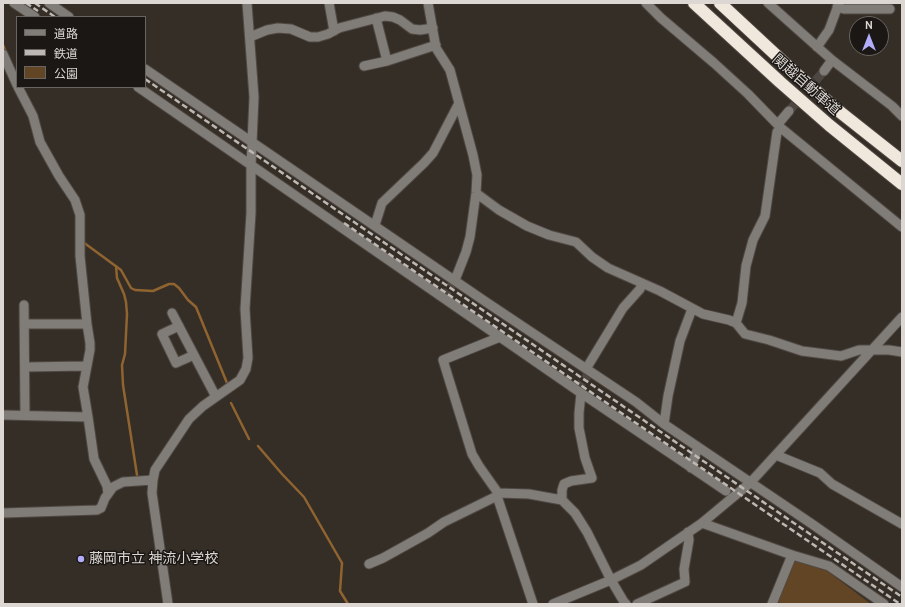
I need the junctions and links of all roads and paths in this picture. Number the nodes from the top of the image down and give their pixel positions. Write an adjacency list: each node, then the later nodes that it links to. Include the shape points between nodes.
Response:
1 (14, 3): 12 (street)
2 (49, 3): 13 (street)
3 (247, 3): 17 (street)
4 (329, 3): 16 (street)
5 (428, 3): 15 (street)
6 (646, 3): 32 (street)
7 (694, 3): 36 (highway, 関越自動車道, via 812,111)
8 (720, 3): 34 (highway, 関越自動車道, via 840,112)
9 (768, 3): 19 (street)
10 (838, 5): 11 (street, via 844,9); 19 (street, via 829,30)
11 (890, 9)
12 (34, 16)
13 (68, 16)
14 (376, 18): 15 (street, via 394,17 412,29); 16 (street); 22 (street)
15 (433, 28): 18 (street)
16 (334, 31): 17 (street, via 310,37 291,29 278,28)
17 (250, 37): 33 (street, via 254,97)
18 (436, 45): 22 (street); 29 (street, via 450,70)
19 (817, 48): 21 (street)
20 (3, 54): 26 (street)
21 (832, 60): 25 (street); 31 (street)
22 (387, 61): 23 (street)
23 (364, 66)
24 (146, 70): 33 (street)
25 (824, 71)
26 (16, 82)
27 (19, 88): 48 (street, via 33,116 40,142 77,205 80,215)
28 (139, 88): 35 (street)
29 (458, 103): 37 (street, via 473,155); 38 (street, via 433,153 382,203)
30 (789, 111): 32 (street)
31 (902, 116)
32 (780, 126): 39 (street); 46 (street, via 764,216 753,240 742,303)
33 (252, 142): 35 (street); 38 (street)
34 (902, 162)
35 (251, 166): 50 (street); 58 (street, via 246,310 248,358 240,380)
36 (902, 184)
37 (476, 193): 40 (street, via 470,237); 41 (street, via 527,226 548,236 576,242 608,268)
38 (375, 225): 40 (street)
39 (902, 227)
40 (454, 280): 56 (street)
41 (642, 283): 43 (street); 56 (street, via 640,289 623,308)
42 (24, 305): 47 (street)
43 (692, 309): 46 (street); 62 (street, via 680,341)
44 (172, 313): 49 (street)
45 (902, 317): 51 (street)
46 (736, 322): 51 (street, via 745,334 802,351 841,356 860,350)
47 (25, 324): 48 (street); 55 (street)
48 (86, 324): 54 (street, via 90,350)
49 (179, 326): 53 (street); 53 (street, via 162,334 176,363)
50 (500, 337): 57 (street); 70 (street, via 443,360 472,454)
51 (870, 350): 52 (street); 64 (street)
52 (902, 352)
53 (194, 355): 58 (street)
54 (86, 366): 55 (street); 61 (street, via 83,387)
55 (25, 367): 60 (street)
56 (586, 369): 62 (street)
57 (581, 393): 65 (street); 71 (street, via 579,428 592,478 564,484)
58 (216, 397): 66 (street, via 189,419 155,470)
59 (3, 415): 60 (street)
60 (25, 415): 61 (street)
61 (88, 417): 69 (street, via 94,459 108,486)
62 (664, 424): 63 (street)
63 (698, 447): 65 (street); 67 (street)
64 (776, 454): 67 (street); 74 (street, via 820,473 832,484)
65 (691, 468): 68 (street)
66 (152, 480): 69 (street, via 123,482 113,487); 80 (street)
67 (750, 483): 73 (street); 79 (street)
68 (726, 491)
69 (108, 494): 72 (street, via 102,508 97,510)
70 (498, 495): 71 (street, via 529,494); 77 (street); 81 (street)
71 (562, 500): 78 (street, via 575,513 587,532)
72 (3, 513)
73 (702, 523): 75 (street); 76 (street)
74 (902, 524)
75 (688, 532): 78 (street, via 641,565); 84 (street, via 685,582)
76 (792, 555): 85 (street); 86 (street, via 829,566)
77 (369, 564)
78 (611, 580): 82 (street); 83 (street)
79 (902, 586)
80 (168, 604)
81 (533, 604)
82 (553, 604)
83 (626, 604)
84 (637, 604)
85 (772, 604)
86 (884, 604)

